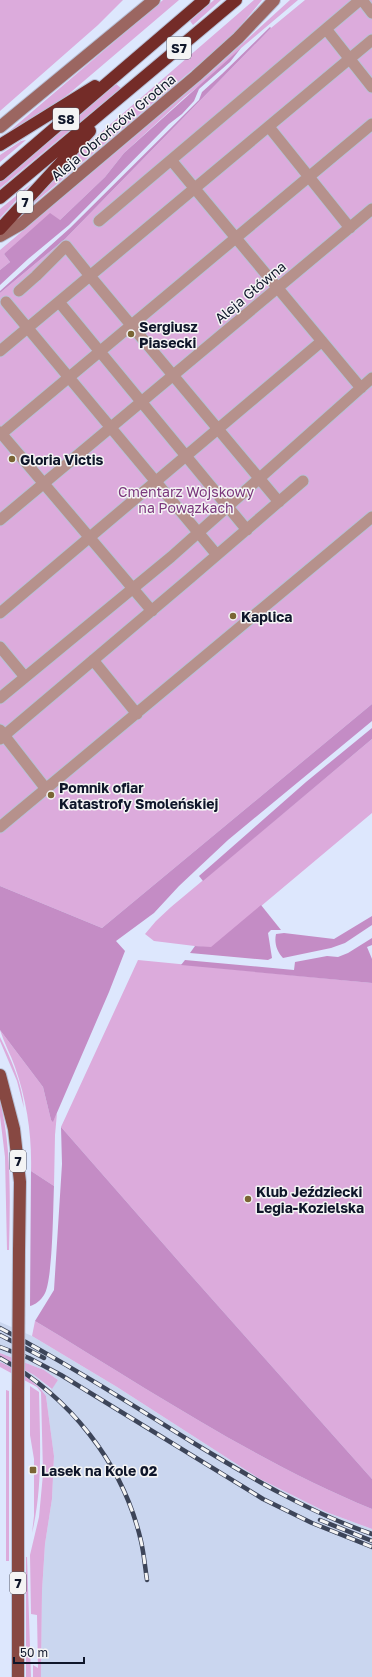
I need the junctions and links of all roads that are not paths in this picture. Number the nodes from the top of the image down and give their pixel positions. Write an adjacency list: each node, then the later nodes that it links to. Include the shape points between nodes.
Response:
1 (154, 0): 14 (main road)
2 (204, 0): 10 (highway, S7)
3 (236, 0): 12 (highway, S7)
4 (274, 0): 26 (main road, Aleja Obrońców Grodna, via 238,38 196,76 20,224)
5 (361, 0): 6 (street); 7 (street)
6 (372, 13)
7 (326, 29): 9 (street); 17 (street)
8 (372, 40): 9 (street)
9 (350, 59): 11 (street); 15 (street)
10 (132, 63): 16 (highway); 18 (highway, S8)
11 (372, 87)
12 (122, 96): 21 (highway, Aleja Obrońców Grodna / S8); 25 (highway, 7)
13 (372, 124): 19 (street)
14 (0, 127)
15 (269, 127): 19 (street); 20 (street)
16 (0, 145)
17 (171, 160): 20 (street); 23 (street)
18 (0, 174)
19 (309, 176): 24 (street); 27 (street)
20 (195, 188): 27 (street); 28 (street)
21 (0, 198)
22 (372, 209): 24 (street, Aleja Główna)
23 (99, 221)
24 (350, 228): 29 (street, Aleja Główna)
25 (0, 229)
26 (0, 236)
27 (236, 238): 29 (street); 33 (street)
28 (90, 276): 30 (street, via 66,246); 32 (street); 33 (street)
29 (278, 288): 35 (street); 38 (street, Aleja Główna)
30 (19, 290)
31 (6, 302): 34 (street)
32 (59, 302): 34 (street); 37 (street)
33 (131, 325): 37 (street); 38 (street)
34 (28, 328): 36 (street); 39 (street)
35 (322, 341): 41 (street); 44 (street)
36 (0, 351)
37 (100, 351): 39 (street); 42 (street)
38 (173, 375): 42 (street, Aleja Główna); 44 (street)
39 (69, 378): 43 (street); 45 (street)
40 (372, 379): 41 (street)
41 (361, 388): 47 (street)
42 (141, 402): 43 (street, Aleja Główna); 46 (street)
43 (111, 428): 48 (street); 50 (street, Aleja Główna)
44 (218, 429): 46 (street); 47 (street)
45 (0, 434): 50 (street)
46 (186, 456): 48 (street); 52 (street)
47 (259, 478): 51 (street); 52 (street)
48 (155, 481): 56 (street); 57 (street)
49 (303, 481): 51 (street)
50 (44, 484): 54 (street, Aleja Główna); 57 (street)
51 (279, 502): 55 (street)
52 (227, 507): 55 (street); 56 (street)
53 (372, 517): 66 (street)
54 (0, 520)
55 (247, 530): 58 (street)
56 (198, 533): 58 (street); 59 (street)
57 (89, 537): 59 (street); 61 (street)
58 (217, 555): 60 (street)
59 (132, 588): 60 (street); 64 (street)
60 (152, 611): 63 (street)
61 (0, 613)
62 (0, 647): 64 (street)
63 (93, 660): 66 (street); 67 (street)
64 (25, 677): 65 (street)
65 (0, 698)
66 (137, 714): 68 (street)
67 (1, 735): 68 (street)
68 (46, 789): 69 (street)
69 (0, 828)
70 (0, 1075): 71 (main road, 7, bridge, via 14,1129 20,1182)
71 (18, 1677)

